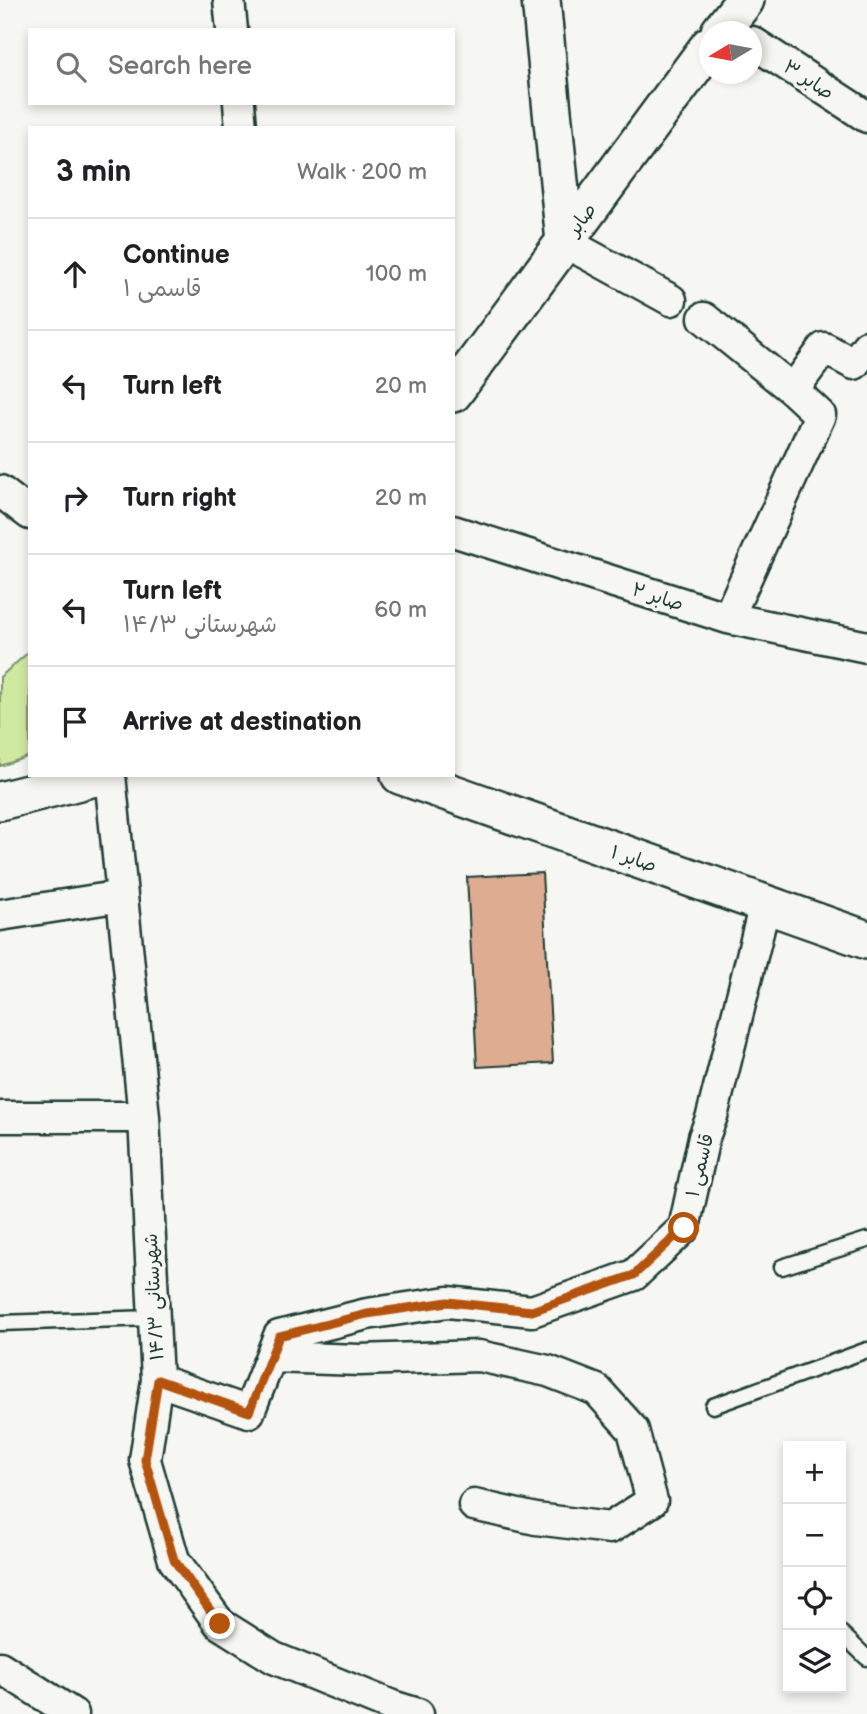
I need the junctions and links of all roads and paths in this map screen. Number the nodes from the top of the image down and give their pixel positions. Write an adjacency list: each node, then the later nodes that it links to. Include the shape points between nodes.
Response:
1 (229, 0): 3 (street)
2 (541, 0): 9 (street)
3 (232, 28)
4 (762, 42): 7 (street, صابر ۳)
5 (699, 68): 9 (street, صابر)
6 (239, 105): 8 (street)
7 (867, 117)
8 (242, 126)
9 (565, 242): 10 (street); 13 (street, صابر)
10 (671, 300)
11 (704, 318): 14 (street)
12 (867, 346): 14 (street, via 854,364 824,348)
13 (455, 390)
14 (793, 390): 18 (street, via 820,415)
15 (0, 491): 16 (street)
16 (28, 512)
17 (455, 532): 18 (street, صابر ۲)
18 (728, 618): 19 (street, صابر ۲)
19 (867, 647)
20 (95, 777): 23 (street)
21 (110, 777): 24 (street, شهرستانی ۱۴/۳)
22 (406, 777): 25 (street, صابر ۱)
23 (0, 801)
24 (122, 896): 26 (street); 29 (street, شهرستانی ۱۴/۳)
25 (765, 904): 27 (street, صابر ۱); 35 (street, قاسمی ۱, via 684,1228 634,1275 532,1311 448,1302 367,1314 279,1336)
26 (0, 915)
27 (867, 940)
28 (0, 1117): 29 (street)
29 (144, 1117): 32 (street, شهرستانی ۱۴/۳)
30 (867, 1240): 31 (lane)
31 (782, 1267)
32 (153, 1318): 33 (lane); 36 (street, شهرستانی ۱۴/۳)
33 (0, 1323)
34 (867, 1350): 37 (lane)
35 (271, 1357): 36 (street, via 249,1412); 38 (street, via 479,1356 548,1371 597,1390 633,1430 652,1501 610,1528)
36 (158, 1380): 43 (street, شهرستانی ۱۴/۳, via 145,1460 174,1560 220,1624 274,1658)
37 (713, 1406)
38 (474, 1506)
39 (846, 1638): 40 (lane)
40 (867, 1658)
41 (0, 1667): 42 (street)
42 (72, 1714)
43 (418, 1714)

